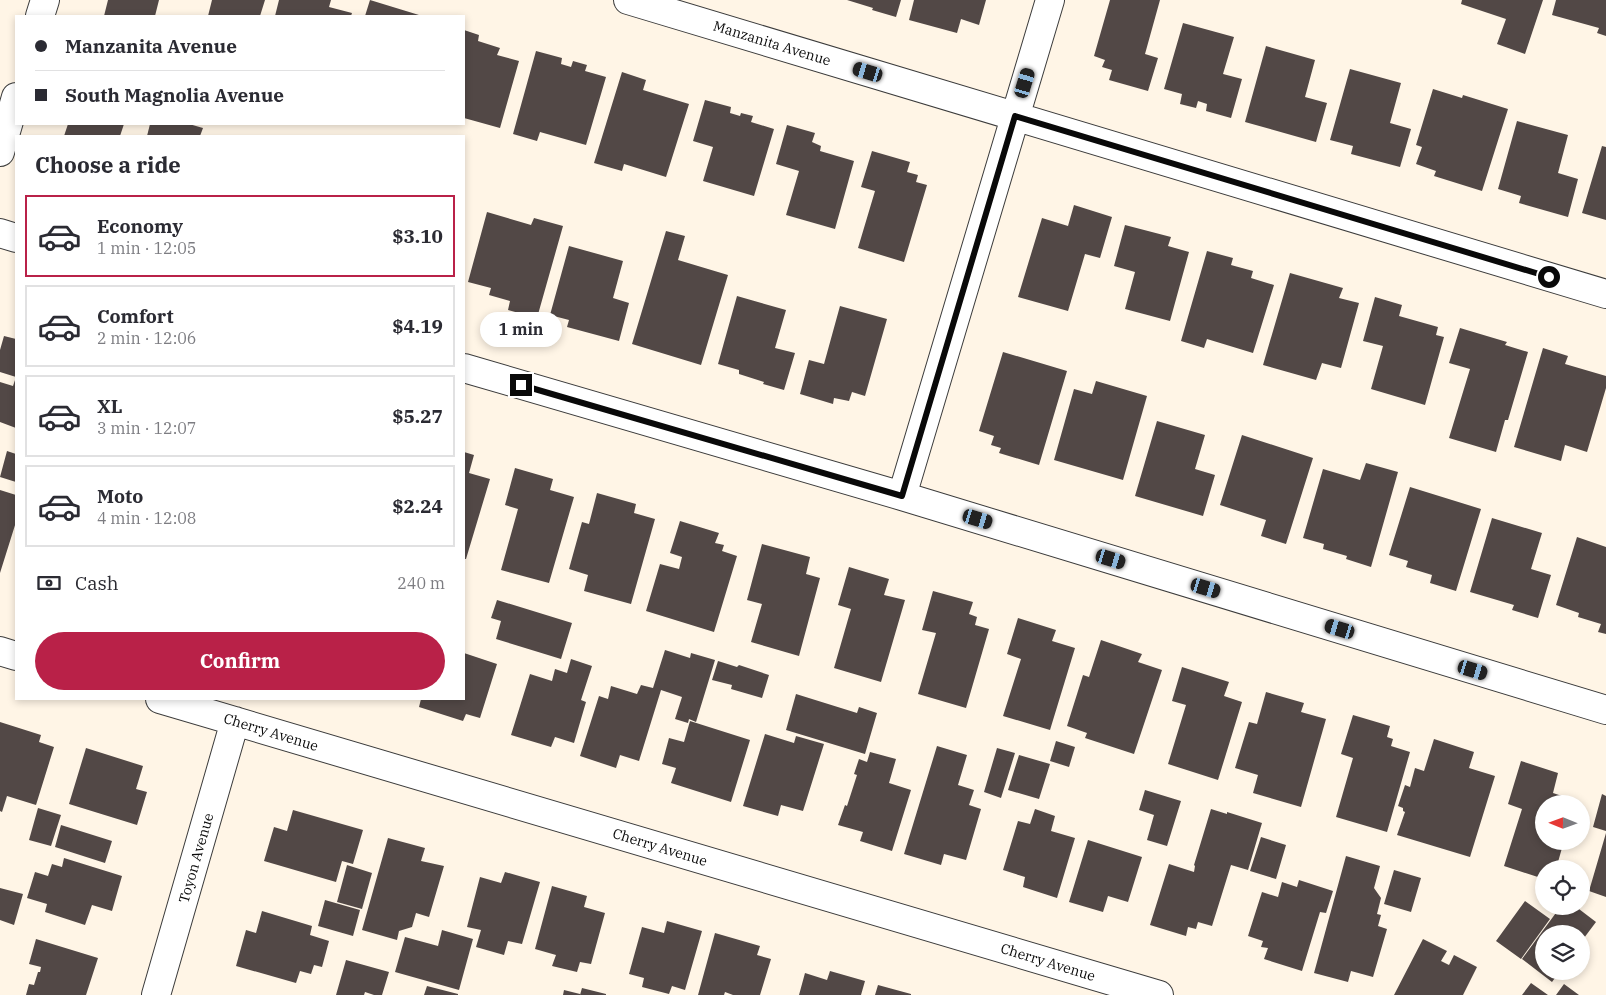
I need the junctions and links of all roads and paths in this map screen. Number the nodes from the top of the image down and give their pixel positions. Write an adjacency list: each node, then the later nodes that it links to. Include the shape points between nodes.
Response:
1 (45, 0): 4 (street)
2 (628, 0): 6 (street, Manzanita Avenue)
3 (1050, 0): 6 (street)
4 (40, 15)
5 (15, 101): 7 (street)
6 (1015, 116): 10 (street, Manzanita Avenue); 12 (street)
7 (0, 152)
8 (0, 233): 9 (street)
9 (15, 238)
10 (1606, 294)
11 (465, 368): 12 (street)
12 (902, 496): 16 (street)
13 (0, 651): 14 (street)
14 (15, 656)
15 (163, 700): 17 (street, Cherry Avenue)
16 (1606, 710)
17 (235, 721): 18 (street, Toyon Avenue); 19 (street, Cherry Avenue)
18 (156, 995)
19 (1159, 995)

